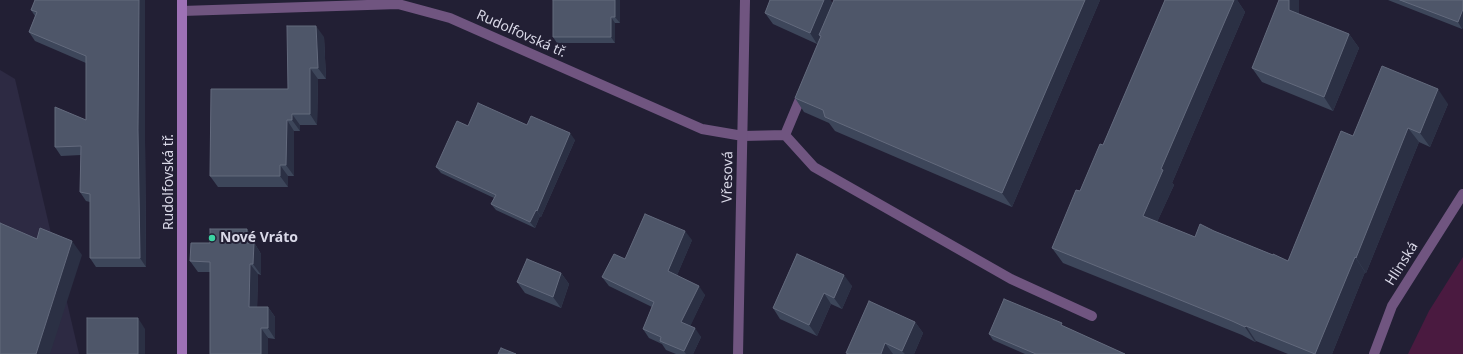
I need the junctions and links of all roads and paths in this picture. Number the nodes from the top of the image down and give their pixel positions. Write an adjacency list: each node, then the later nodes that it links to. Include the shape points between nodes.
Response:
1 (182, 0): 3 (main road, Rudolfovská tř.)
2 (745, 0): 6 (street, Vřesová)
3 (182, 11): 6 (street, Rudolfovská tř., via 398,4 450,18 702,129); 9 (main road, Rudolfovská tř.)
4 (806, 85): 5 (street)
5 (785, 135): 6 (street, Rudolfovská tř.); 8 (street, via 814,167 1011,279)
6 (743, 136): 10 (street, Vřesová)
7 (1463, 194): 11 (street, Hlinská, via 1392,306)
8 (1092, 316)
9 (182, 354)
10 (738, 354)
11 (1374, 354)

